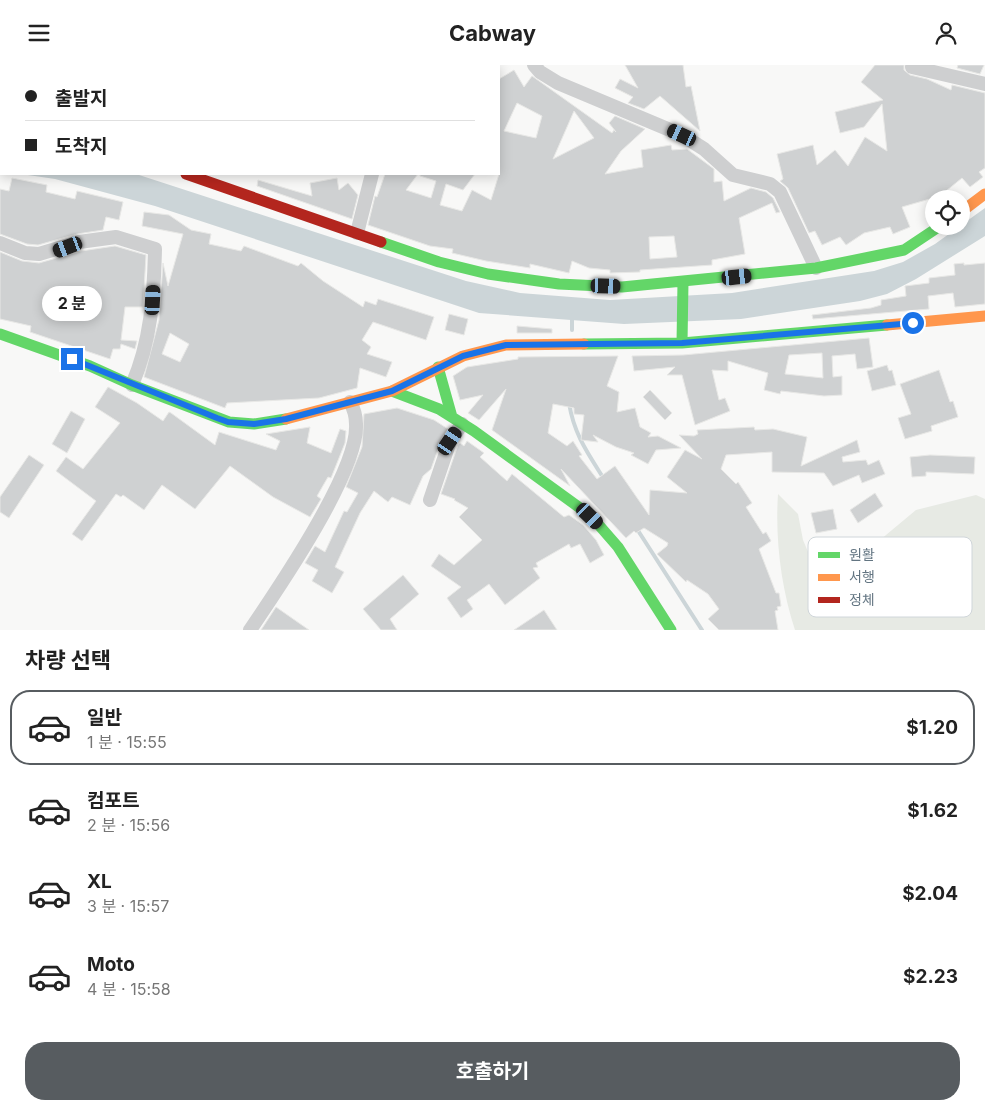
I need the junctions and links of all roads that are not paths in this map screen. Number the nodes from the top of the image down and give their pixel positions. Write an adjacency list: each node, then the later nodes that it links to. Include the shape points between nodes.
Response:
1 (534, 65): 11 (street, via 558,83 682,135 704,149 733,175 770,184 780,192)
2 (912, 67): 3 (street)
3 (985, 84)
4 (189, 175): 8 (street)
5 (372, 175): 8 (street)
6 (985, 194): 7 (street)
7 (970, 205)
8 (357, 233): 12 (street, via 439,262 488,274 558,284)
9 (926, 235): 11 (street, via 904,250)
10 (0, 243): 17 (street, via 25,253 39,254 94,239 116,237 155,249 153,311 144,359)
11 (816, 268): 12 (street)
12 (684, 286): 15 (street)
13 (985, 316): 15 (street)
14 (0, 334): 17 (street, via 90,366)
15 (682, 339): 16 (street, via 506,345 463,356)
16 (438, 367): 18 (street); 20 (street)
17 (132, 385): 19 (street, via 228,422 254,424 286,419)
18 (392, 391): 19 (street); 20 (street, via 439,409)
19 (350, 402): 22 (street, via 357,425 342,476 293,567)
20 (457, 420): 21 (street); 23 (street, via 576,505 605,530)
21 (430, 500)
22 (250, 630)
23 (671, 630)

